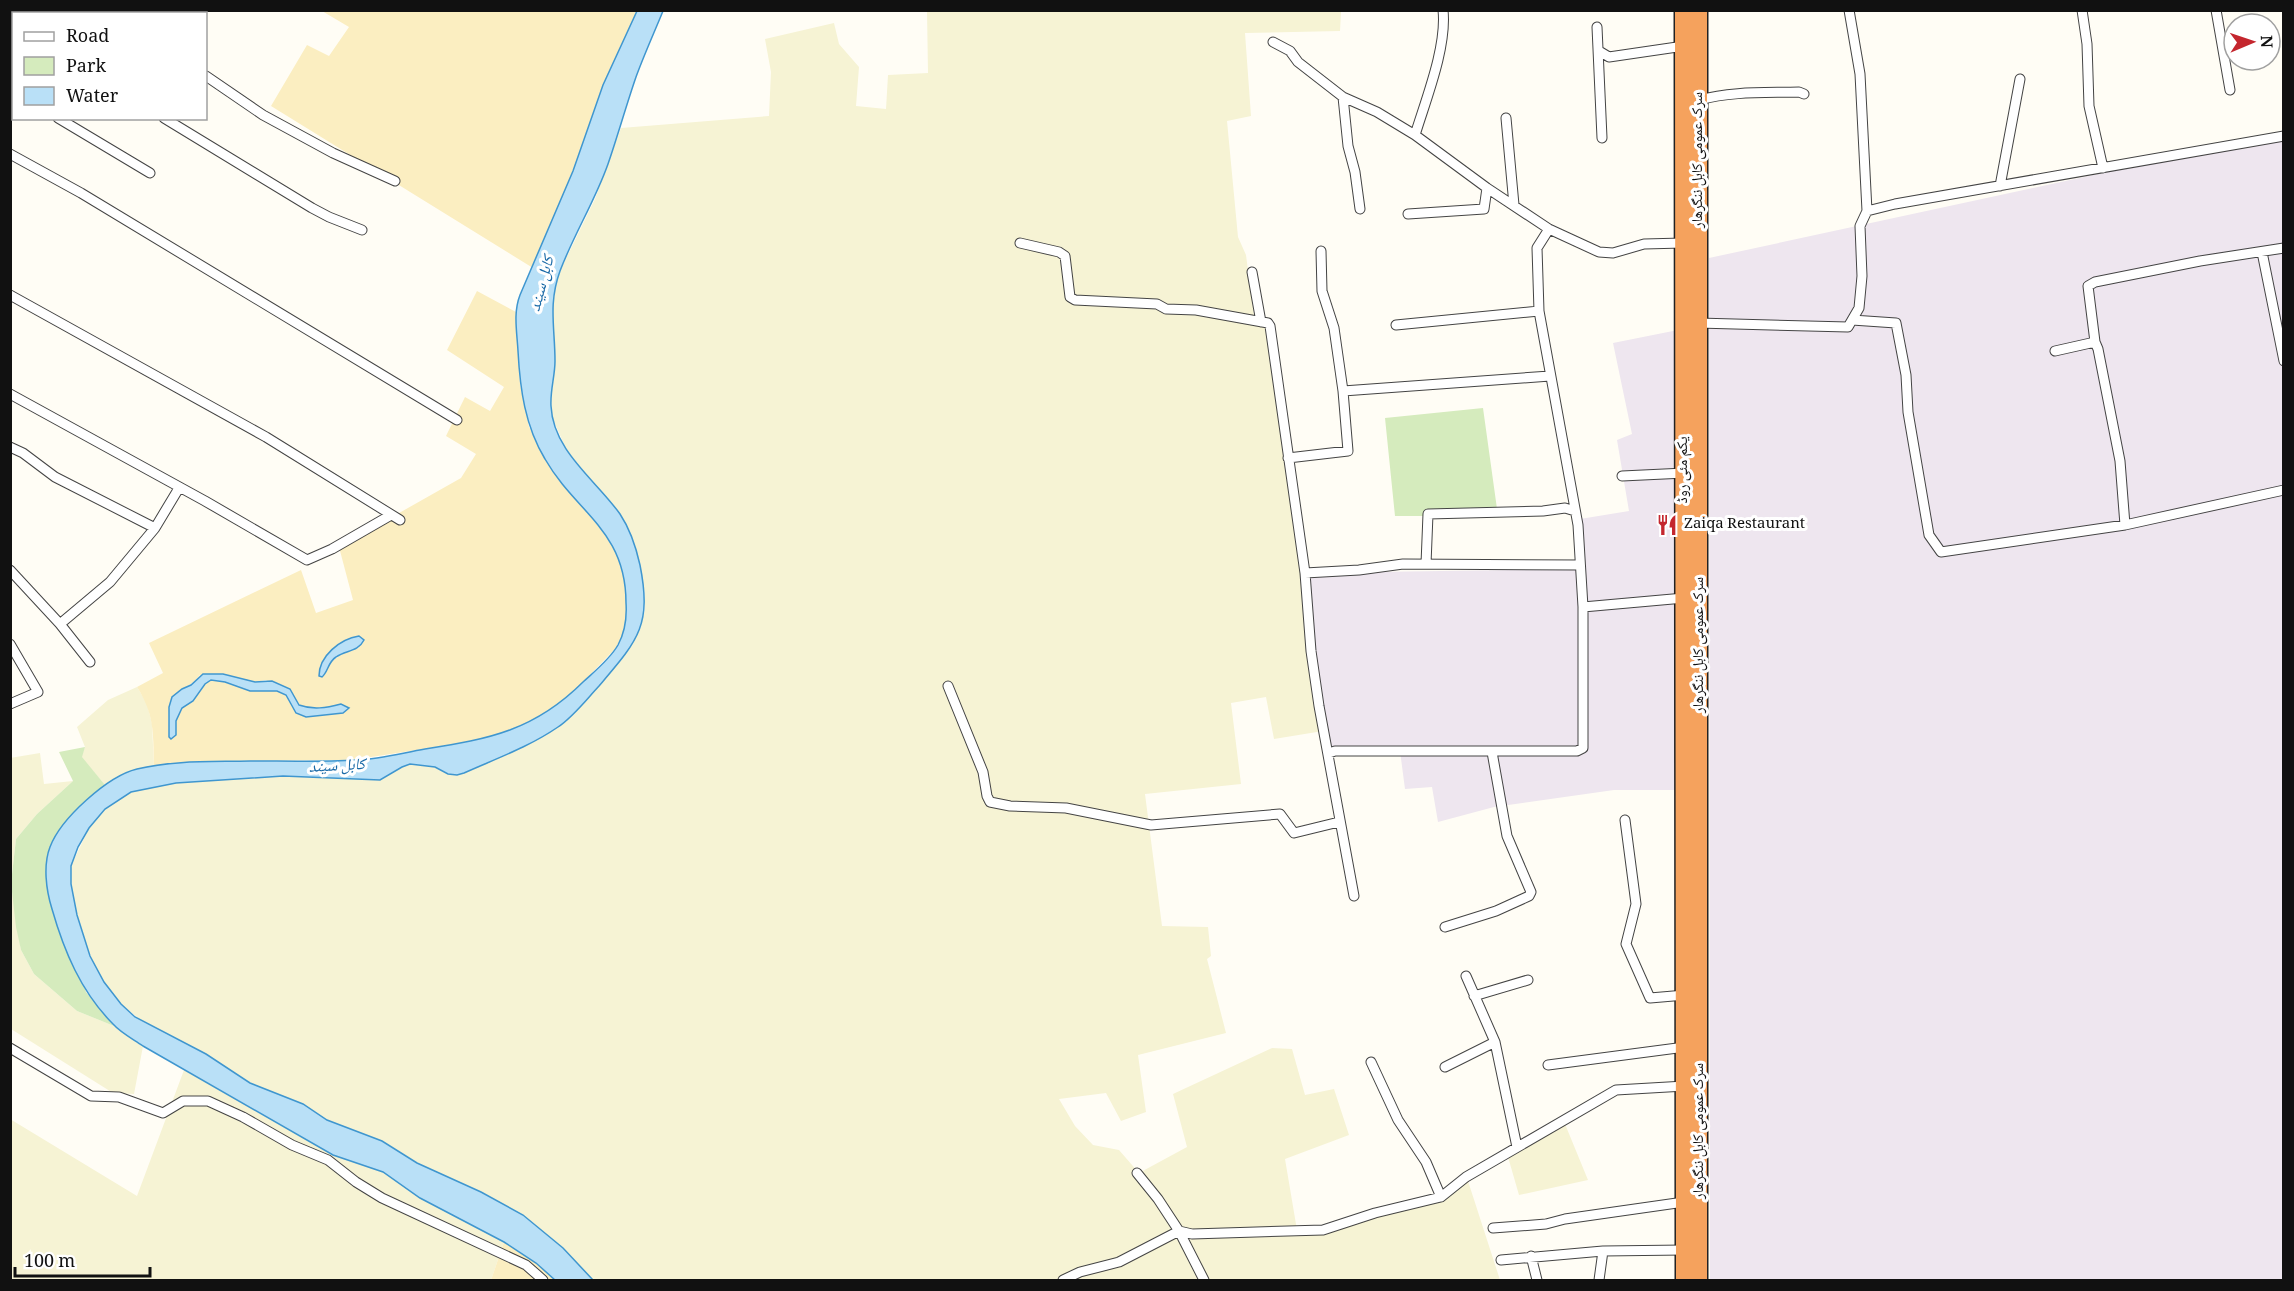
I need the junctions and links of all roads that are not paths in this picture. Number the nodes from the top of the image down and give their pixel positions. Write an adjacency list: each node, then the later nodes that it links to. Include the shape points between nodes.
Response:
1 (1443, 10): 20 (street, via 1444,24 1432,80)
2 (1683, 10): 9 (highway, سرک عمومی کابل ننگرهار)
3 (1699, 10): 16 (highway, سرک عمومی کابل ننگرهار)
4 (1849, 10): 31 (street, via 1860,74)
5 (2082, 10): 24 (street, via 2089,106)
6 (2216, 10): 13 (street)
7 (1597, 27): 10 (street)
8 (1273, 42): 15 (street, via 1290,51 1298,62)
9 (1684, 46): 10 (street, via 1609,57); 36 (highway, سرک عمومی کابل ننگرهار)
10 (1599, 51): 22 (street)
11 (207, 77): 26 (street, via 263,115)
12 (2020, 79): 27 (street)
13 (2230, 90)
14 (1804, 94): 16 (street, via 1763,93)
15 (1343, 97): 20 (street); 30 (street)
16 (1700, 100): 46 (highway, سرک عمومی کابل ننگرهار)
17 (1506, 117): 29 (street)
18 (61, 120): 25 (street)
19 (167, 120): 34 (street, via 312,208)
20 (1415, 135): 28 (street)
21 (2283, 136): 24 (street)
22 (1602, 138)
23 (10, 154): 53 (street)
24 (2103, 168): 27 (street)
25 (150, 173)
26 (395, 181)
27 (2000, 186): 31 (street)
28 (1487, 188): 29 (street); 32 (street, via 1484,209)
29 (1514, 205): 33 (street)
30 (1359, 209)
31 (1867, 211): 43 (street, via 1860,226 1859,308)
32 (1408, 214)
33 (1549, 229): 36 (street, via 1599,252 1613,254 1644,244); 42 (street, via 1537,248)
34 (362, 230)
35 (1020, 243): 44 (street, via 1065,256 1070,297 1075,300 1157,304 1166,309 1196,310)
36 (1683, 243): 46 (highway, سرک عمومی کابل ننگرهار)
37 (2283, 248): 39 (street)
38 (1321, 251): 51 (street, via 1322,291 1334,328)
39 (2262, 252): 47 (street, via 2095,282 2088,286); 49 (street)
40 (1252, 272): 44 (street)
41 (10, 295): 61 (street, via 267,437)
42 (1539, 311): 45 (street); 50 (street)
43 (1852, 320): 46 (street, via 1848,327); 63 (street, via 1896,323 1929,535 1941,552)
44 (1261, 322): 55 (street, via 1270,326)
45 (1396, 325)
46 (1691, 326): 56 (highway, یکم مئی روڈ); 110 (highway, سرک عمومی کابل ننگرهار, via 1700,670)
47 (2095, 342): 48 (street); 63 (street, via 2120,461)
48 (2055, 351)
49 (2283, 361)
50 (1550, 376): 51 (street); 60 (street)
51 (1343, 391): 55 (street, via 1348,451)
52 (10, 394): 58 (street)
53 (457, 420)
54 (10, 447): 64 (street, via 55,477)
55 (1288, 458): 68 (street)
56 (1685, 472): 57 (street); 69 (highway, یکم مئی روڈ)
57 (1622, 476)
58 (179, 488): 61 (street, via 307,560); 64 (street)
59 (2283, 490): 63 (street)
60 (1575, 511): 65 (street, via 1565,508 1428,513); 66 (street)
61 (391, 514): 62 (street)
62 (400, 520)
63 (2125, 525)
64 (155, 528): 71 (street, via 110,582)
65 (1426, 564): 66 (street); 68 (street)
66 (1580, 565): 70 (street)
67 (10, 570): 71 (street)
68 (1305, 573): 77 (street, via 1311,651)
69 (1684, 598): 70 (street); 78 (highway, یکم مئی روڈ)
70 (1583, 607): 76 (street, via 1582,748)
71 (60, 624): 73 (street)
72 (10, 644): 75 (street, via 38,692)
73 (90, 662)
74 (948, 686): 80 (street, via 983,772 990,802 1066,808 1151,825 1281,814 1294,832)
75 (10, 704)
76 (1492, 752): 77 (street); 82 (street, via 1507,836 1532,892 1496,911)
77 (1329, 753): 80 (street)
78 (1685, 790): 85 (highway, سرک عمومی کابل ننگرهار)
79 (1625, 820): 85 (street, via 1636,904 1626,944 1650,998)
80 (1339, 822): 81 (street)
81 (1354, 896)
82 (1445, 927)
83 (1466, 976): 86 (street)
84 (1528, 980): 86 (street)
85 (1685, 995): 88 (highway, سرک عمومی کابل ننگرهار)
86 (1474, 996): 87 (street)
87 (1495, 1042): 92 (street); 94 (street)
88 (1685, 1047): 91 (street); 93 (highway, سرک عمومی کابل ننگرهار)
89 (10, 1048): 104 (street, via 91,1096 119,1097 163,1113 183,1101 208,1101 328,1160 382,1198 526,1265)
90 (1371, 1062): 96 (street)
91 (1548, 1065)
92 (1445, 1066)
93 (1685, 1086): 94 (street, via 1616,1090); 97 (highway, سرک عمومی کابل ننگرهار)
94 (1518, 1147): 96 (street, via 1466,1177)
95 (1137, 1173): 99 (street)
96 (1441, 1197): 99 (street, via 1323,1230 1192,1234)
97 (1684, 1202): 98 (street, via 1546,1224); 100 (highway, سرک عمومی کابل ننگرهار)
98 (1493, 1228)
99 (1179, 1231): 105 (street, via 1119,1262 1080,1272); 106 (street)
100 (1684, 1250): 101 (street); 109 (highway, سرک عمومی کابل ننگرهار)
101 (1603, 1251): 102 (street); 108 (street)
102 (1531, 1256): 103 (street); 107 (street)
103 (1501, 1260)
104 (543, 1281)
105 (1063, 1281)
106 (1204, 1281)
107 (1537, 1281)
108 (1599, 1281)
109 (1684, 1281)
110 (1699, 1281)

